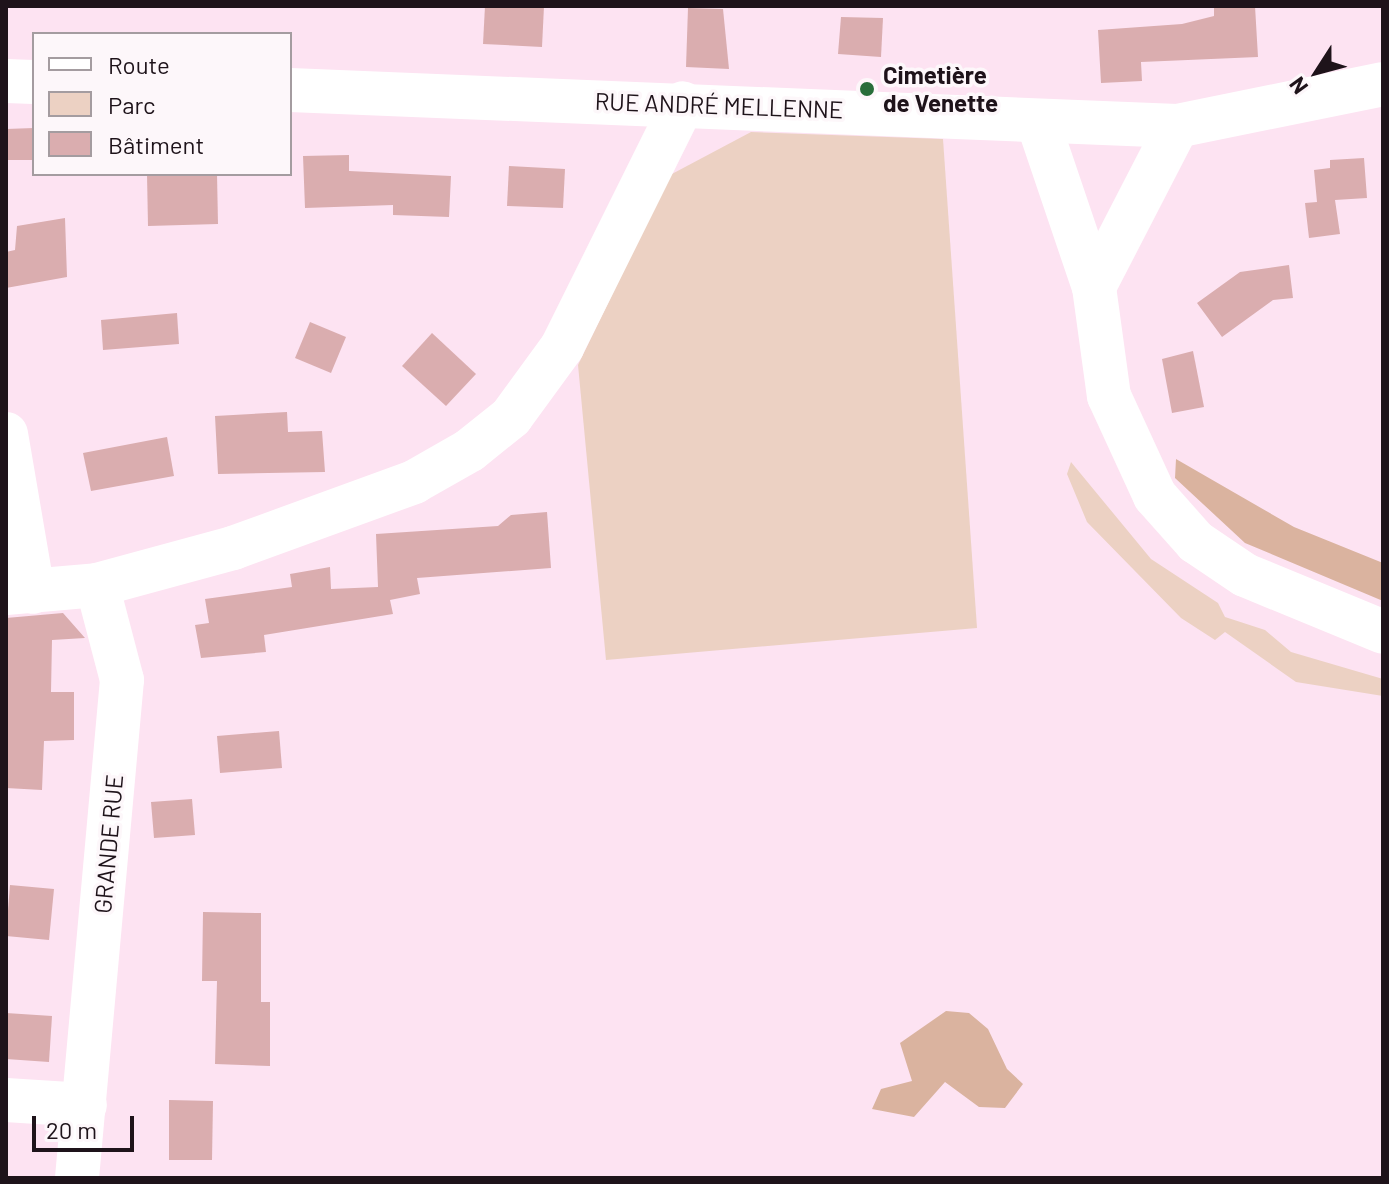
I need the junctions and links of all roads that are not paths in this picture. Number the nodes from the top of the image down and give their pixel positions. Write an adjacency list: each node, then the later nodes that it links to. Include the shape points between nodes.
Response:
1 (6, 81): 2 (street)
2 (32, 82)
3 (1383, 84): 7 (street, RUE ANDRÉ MELLENNE)
4 (292, 90): 5 (street, RUE ANDRÉ MELLENNE)
5 (683, 103): 6 (street, RUE ANDRÉ MELLENNE); 10 (street, via 562,347 511,417 470,450 361,503)
6 (1038, 122): 7 (street, RUE ANDRÉ MELLENNE); 8 (street)
7 (1177, 126): 8 (street)
8 (1094, 287): 12 (street, via 1109,396 1155,496 1196,542 1245,575)
9 (6, 434): 11 (street)
10 (97, 585): 11 (street); 14 (street, GRANDE RUE, via 122,680)
11 (20, 593)
12 (1383, 632)
13 (6, 1100): 14 (street)
14 (85, 1105): 15 (street, GRANDE RUE)
15 (77, 1178)

